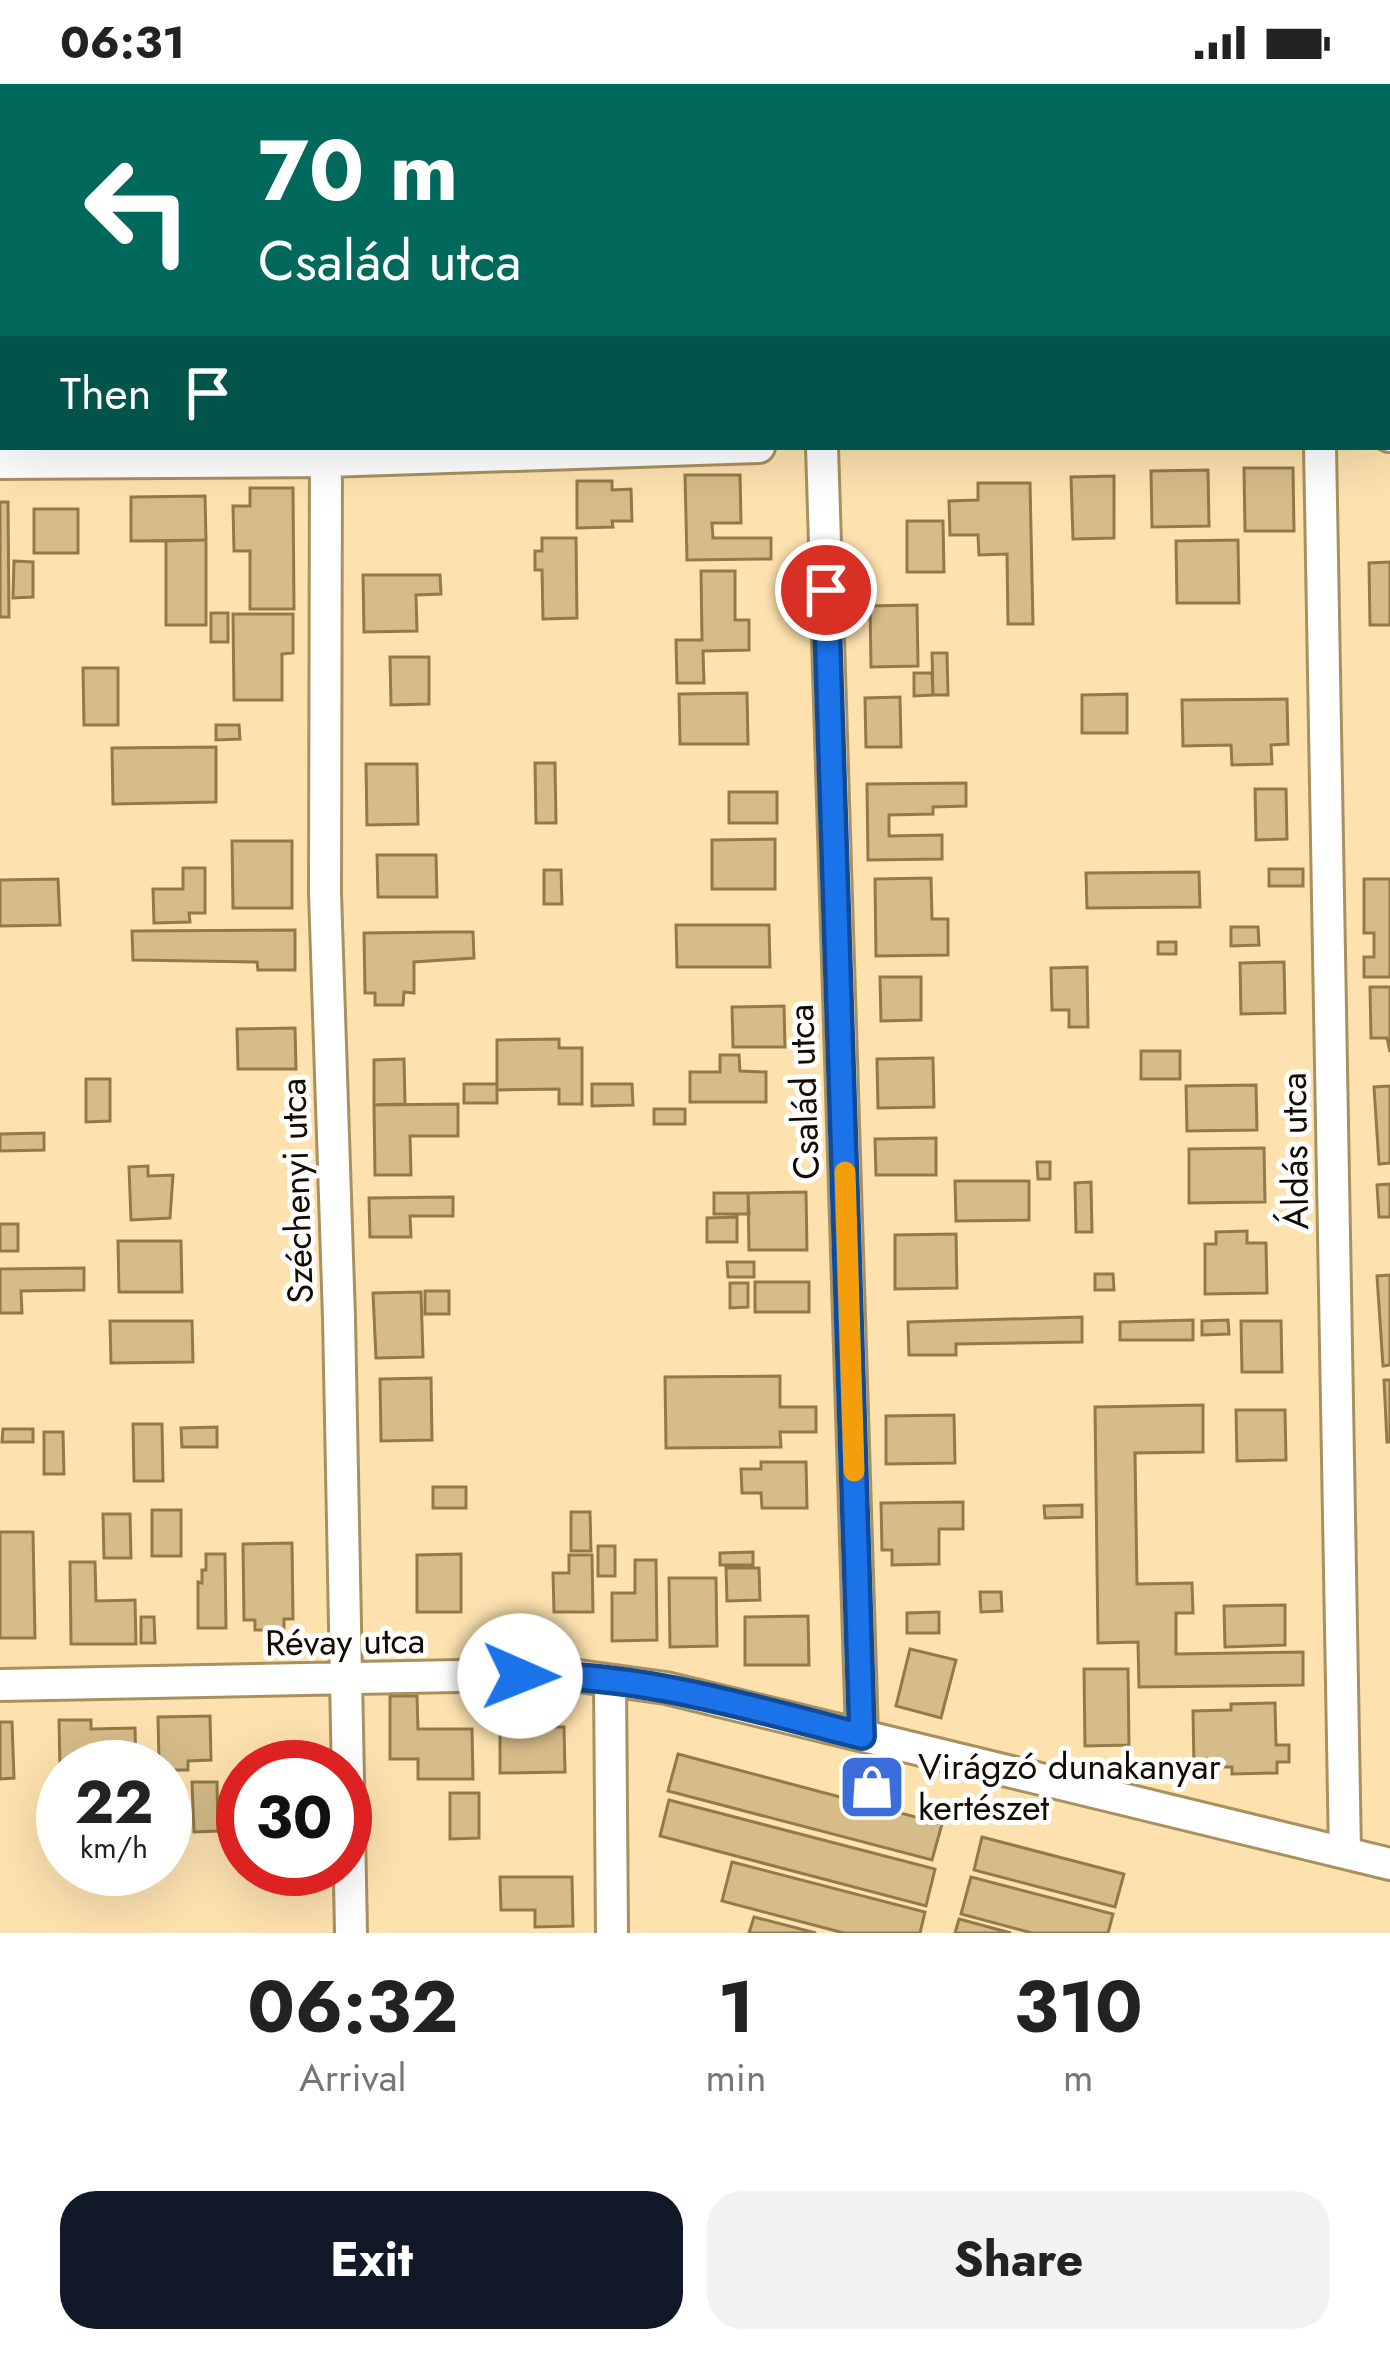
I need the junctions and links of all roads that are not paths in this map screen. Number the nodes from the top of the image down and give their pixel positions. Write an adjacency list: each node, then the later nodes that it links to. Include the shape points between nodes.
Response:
1 (573, 450): 4 (street)
2 (822, 450): 9 (street, Család utca)
3 (1320, 450): 10 (street, Áldás utca)
4 (326, 454): 5 (street); 6 (street, Széchenyi utca, via 326,893)
5 (0, 464)
6 (346, 1681): 7 (street, Révay utca, via 564,1674); 8 (street, Révay utca); 12 (street, Széchenyi utca)
7 (610, 1681): 9 (street, Révay utca); 13 (street)
8 (0, 1685)
9 (862, 1736): 10 (street, Révay utca)
10 (1345, 1853): 11 (street, Révay utca)
11 (1390, 1864)
12 (350, 1933)
13 (612, 1933)

